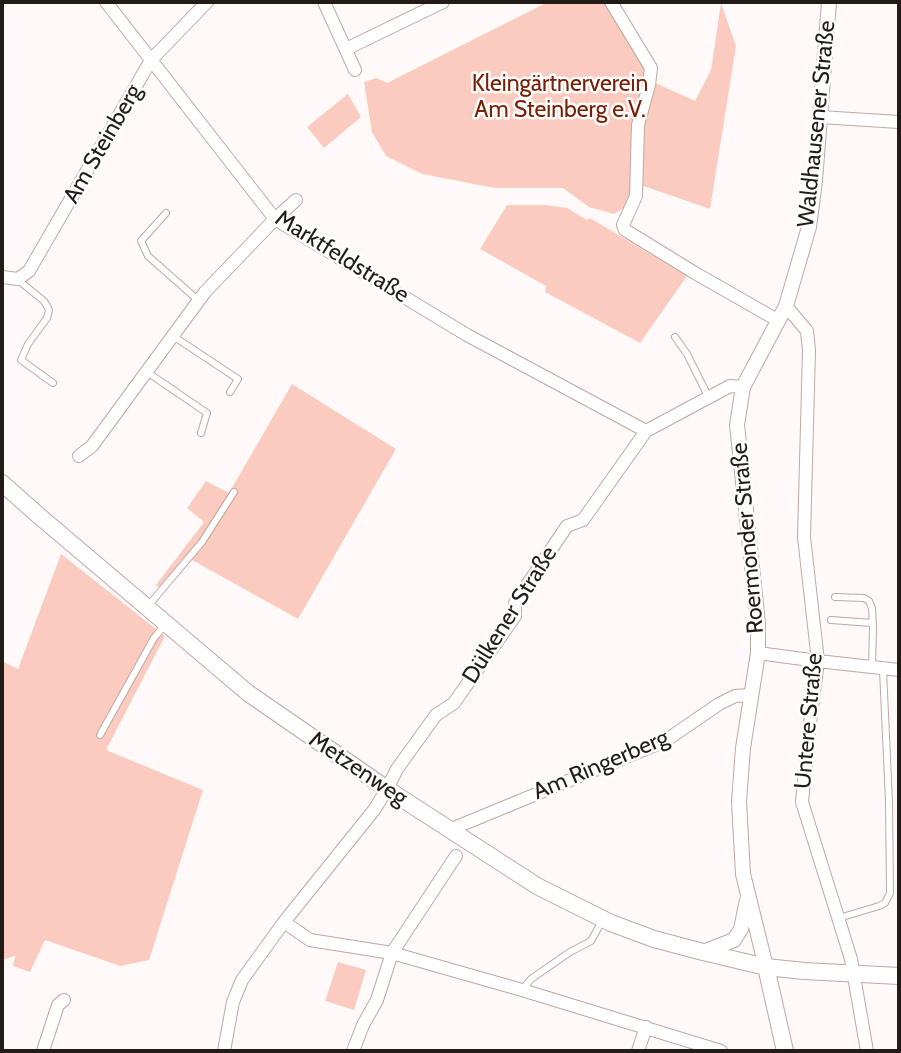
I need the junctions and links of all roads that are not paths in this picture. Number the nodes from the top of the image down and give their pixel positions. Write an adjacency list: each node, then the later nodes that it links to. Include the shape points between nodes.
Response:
1 (106, 2): 8 (street, Marktfeldstraße)
2 (324, 2): 7 (street)
3 (443, 2): 7 (street)
4 (611, 2): 19 (street, via 651,68 638,125 636,196 625,230)
5 (830, 2): 10 (street, Waldhausener Straße)
6 (203, 3): 8 (street, Am Steinberg)
7 (346, 49): 9 (street)
8 (151, 60): 14 (street, Marktfeldstraße); 16 (street, Am Steinberg, via 29,271)
9 (355, 70)
10 (820, 117): 11 (street); 18 (street, Waldhausener Straße, via 809,227)
11 (899, 122)
12 (296, 200): 14 (street)
13 (166, 213): 17 (lane, via 141,242 148,256)
14 (275, 219): 17 (street); 27 (street, Marktfeldstraße, via 467,335)
15 (2, 277): 16 (street)
16 (18, 279): 23 (lane, via 48,310 21,360)
17 (199, 301): 20 (street)
18 (786, 306): 19 (street, Waldhausener Straße); 38 (street, Untere Straße, via 807,331 809,350 804,537)
19 (779, 321): 24 (street, Roermonder Straße)
20 (173, 336): 22 (street); 25 (lane, via 237,379)
21 (675, 337): 26 (lane)
22 (147, 372): 28 (lane, via 207,414); 29 (street, via 92,446)
23 (53, 383)
24 (743, 387): 26 (street, Dülkener Straße, via 730,386); 37 (street, Roermonder Straße, via 737,425 756,590)
25 (230, 392)
26 (709, 398): 27 (street, Dülkener Straße)
27 (646, 431): 43 (street, Dülkener Straße, via 583,520 567,526 515,603 515,616 454,703 436,715)
28 (201, 433)
29 (79, 456)
30 (2, 483): 33 (main road, Metzenweg)
31 (234, 492): 33 (lane, via 202,542)
32 (835, 597): 35 (lane, via 869,601)
33 (146, 608): 36 (main road, Metzenweg)
34 (831, 620): 35 (lane)
35 (873, 623): 39 (lane)
36 (167, 624): 42 (lane, via 154,638); 43 (main road, Metzenweg, via 248,693)
37 (758, 653): 38 (street); 41 (street, Roermonder Straße)
38 (818, 662): 39 (street); 47 (street, Untere Straße, via 803,802)
39 (878, 669): 40 (street); 47 (lane, via 890,802 890,893 879,906)
40 (899, 670)
41 (750, 695): 44 (street, Am Ringerberg, via 719,704 665,741); 46 (street, Roermonder Straße, via 739,802)
42 (100, 735)
43 (387, 789): 44 (main road, Metzenweg); 49 (street, Dülkener Straße)
44 (449, 830): 48 (main road, Metzenweg, via 537,886)
45 (456, 856): 50 (street)
46 (748, 895): 51 (street, via 734,940); 52 (street, Roermonder Straße)
47 (839, 918): 53 (street, Untere Straße)
48 (603, 919): 51 (main road, Metzenweg); 55 (lane, via 591,940 531,979)
49 (285, 922): 50 (street, via 310,940); 59 (street, Dülkener Straße, via 242,980)
50 (392, 953): 55 (street); 60 (street)
51 (703, 953): 52 (main road, Metzenweg)
52 (766, 967): 53 (main road, Metzenweg); 63 (main road, Roermonder Straße)
53 (853, 974): 54 (main road, Metzenweg); 64 (street, Untere Straße)
54 (899, 976)
55 (522, 990): 57 (street)
56 (64, 1000): 58 (street, via 58,1005)
57 (646, 1027): 61 (street); 62 (street)
58 (43, 1051)
59 (223, 1051)
60 (354, 1051)
61 (638, 1051)
62 (721, 1051)
63 (785, 1051)
64 (867, 1051)

